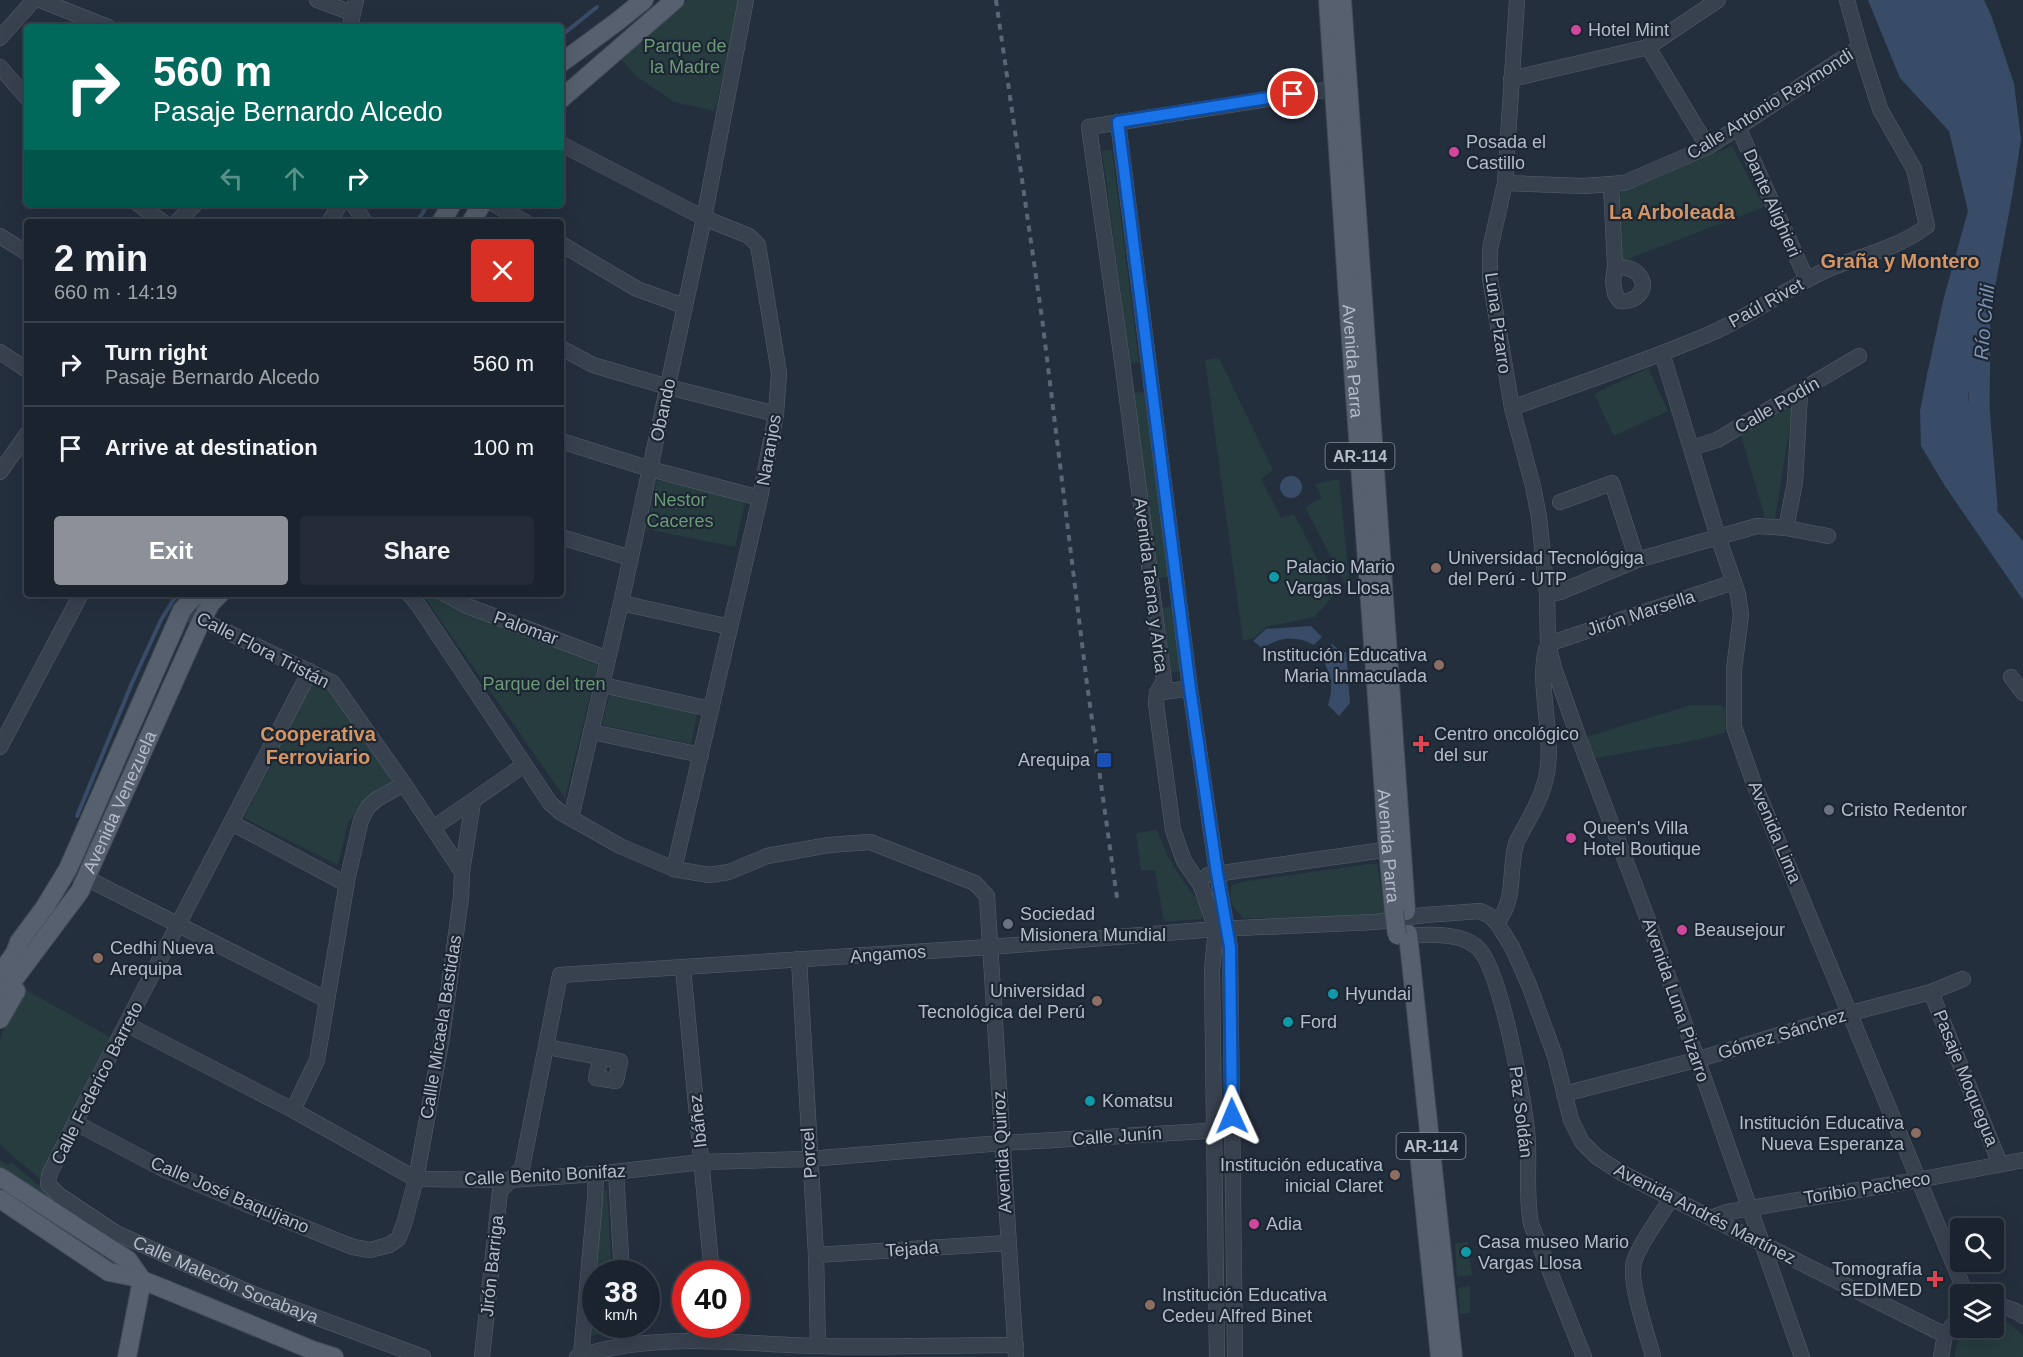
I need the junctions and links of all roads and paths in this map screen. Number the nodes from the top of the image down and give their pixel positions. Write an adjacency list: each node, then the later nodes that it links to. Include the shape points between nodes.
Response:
1 (34, 0): 14 (street)
2 (40, 0): 13 (street)
3 (316, 0): 12 (street)
4 (644, 0): 17 (main road)
5 (675, 0): 22 (main road)
6 (746, 0): 32 (street, Obando)
7 (1329, 0): 20 (main road, Avenida Parra / AR-114)
8 (1342, 0): 20 (main road, Avenida Parra / AR-114)
9 (1517, 0): 19 (street, Luna Pizarro)
10 (1718, 0): 15 (street)
11 (1847, 0): 16 (street, Paúl Rivet)
12 (353, 13)
13 (100, 24)
14 (0, 38)
15 (1648, 46): 19 (street); 26 (street)
16 (1860, 47): 24 (street, Calle Antonio Raymondi); 40 (street, Paúl Rivet, via 1880,109 1914,169 1927,226 1907,241 1842,263)
17 (564, 61)
18 (0, 67): 21 (street)
19 (1511, 79): 27 (street, Luna Pizarro)
20 (1341, 87): 23 (street); 97 (main road, Avenida Parra / AR-114)
21 (24, 95)
22 (564, 96)
23 (1118, 122): 47 (street, Avenida Tacna y Arica); 48 (street, Avenida Tacna y Arica, via 1089,127)
24 (1738, 127): 26 (street, Calle Antonio Raymondi); 40 (street, Dante Alighieri)
25 (564, 146): 32 (street, Naranjos)
26 (1708, 147): 28 (street, Calle Antonio Raymondi)
27 (1506, 183): 28 (street, Calle Antonio Raymondi); 51 (street, Luna Pizarro, via 1490,249 1490,279)
28 (1611, 185): 39 (street)
29 (142, 207): 33 (street)
30 (192, 207): 34 (street)
31 (499, 207): 35 (street)
32 (704, 218): 41 (street, Obando); 52 (street, Naranjos, via 749,236 758,245 779,373)
33 (159, 219)
34 (180, 219)
35 (520, 219)
36 (0, 236): 38 (street)
37 (564, 246): 41 (street, via 637,289)
38 (24, 251)
39 (1615, 266)
40 (1807, 280): 44 (street, Paúl Rivet, via 1717,331)
41 (684, 306): 49 (street, Obando)
42 (564, 350): 49 (street, via 593,365)
43 (0, 352): 46 (street)
44 (1662, 353): 51 (street, Paúl Rivet); 55 (street, Avenida Lima)
45 (1859, 357): 50 (street, Calle Rodín)
46 (24, 368)
47 (1150, 375): 48 (street); 67 (street, Avenida Tacna y Arica)
48 (1125, 379): 69 (street, Avenida Tacna y Arica)
49 (668, 387): 52 (street); 56 (street, Obando)
50 (1800, 393): 55 (street, Calle Rodín, via 1717,440); 60 (street, via 1795,482)
51 (1512, 408): 68 (street, Luna Pizarro, via 1537,507)
52 (776, 414): 58 (street, Naranjos)
53 (24, 438): 57 (street)
54 (564, 442): 56 (street)
55 (1692, 448): 62 (street, Avenida Lima)
56 (650, 469): 58 (street); 64 (street, Obando)
57 (0, 472)
58 (760, 498): 78 (street, Naranjos)
59 (1560, 502): 65 (street, via 1612,483)
60 (1786, 528): 61 (street); 62 (street, via 1757,526)
61 (1828, 536)
62 (1718, 537): 65 (street); 66 (street, Avenida Lima)
63 (564, 538): 64 (street)
64 (631, 558): 75 (street, Obando)
65 (1637, 560): 68 (street)
66 (1734, 582): 79 (street, Jirón Marsella); 121 (street, Avenida Lima, via 1741,615 1734,669 1734,727)
67 (1179, 591): 69 (street); 84 (street, Avenida Tacna y Arica)
68 (1547, 594): 79 (street, Luna Pizarro)
69 (1152, 595): 85 (street, Avenida Tacna y Arica, via 1164,681)
70 (79, 597): 89 (street)
71 (193, 597): 76 (main road, Avenida Venezuela)
72 (217, 597): 77 (main road, Avenida Venezuela)
73 (412, 597): 91 (street, Avenida Quiroz)
74 (450, 597): 80 (street, Palomar)
75 (621, 603): 78 (street); 80 (street, Obando)
76 (182, 610): 77 (street, Calle Flora Tristán); 98 (main road, Avenida Venezuela)
77 (202, 619): 81 (street, Calle Flora Tristán); 102 (main road, Avenida Venezuela)
78 (730, 627): 87 (street, Naranjos)
79 (1548, 644): 105 (street, via 1543,663 1549,745 1547,775 1537,805 1516,843 1506,912); 126 (street, Avenida Luna Pizarro)
80 (608, 659): 83 (street, Obando)
81 (310, 670): 92 (street, Calle Flora Tristán, via 333,683); 95 (street, Calle Federico Barreto)
82 (2011, 677): 86 (street)
83 (603, 685): 87 (street); 88 (street, Obando)
84 (1190, 688): 85 (street); 101 (street, Avenida Tacna y Arica)
85 (1157, 693): 103 (street, Avenida Tacna y Arica, via 1173,830 1184,861)
86 (2023, 693)
87 (710, 709): 90 (street, Naranjos)
88 (592, 732): 90 (street); 94 (street, Obando)
89 (0, 747)
90 (700, 755): 99 (street, Naranjos)
91 (524, 765): 93 (street); 94 (street, Avenida Quiroz, via 550,803)
92 (404, 784): 96 (street, Calle Flora Tristán); 104 (street, via 368,807 361,820)
93 (473, 802): 96 (street); 100 (street, Callle Micaela Bastidas)
94 (572, 818): 99 (street, Avenida Quiroz, via 620,846)
95 (232, 823): 104 (street); 106 (street, Calle Federico Barreto)
96 (433, 828): 100 (street, Calle Flora Tristán)
97 (1395, 849): 101 (street); 108 (main road, Avenida Parra / AR-114, bridge)
98 (68, 869): 102 (street); 109 (main road, Avenida Venezuela)
99 (674, 869): 110 (street, Avenida Quiroz, via 709,875 729,872 767,856 870,842 975,883 987,896)
100 (462, 872): 141 (street, Callle Micaela Bastidas, via 442,1037)
101 (1217, 873): 103 (street); 107 (street, Avenida Tacna y Arica)
102 (87, 878): 106 (street); 111 (main road, Avenida Venezuela)
103 (1197, 879): 107 (street, Avenida Tacna y Arica)
104 (346, 884): 120 (street)
105 (1497, 923): 107 (street, via 1480,911 1375,922); 127 (street, Avenida Andrés Martínez, via 1533,995)
106 (179, 925): 120 (street); 123 (street, Calle Federico Barreto)
107 (1222, 929): 110 (street, Angamos); 130 (street, Avenida Tacna y Arica, via 1212,970); 131 (street, Avenida Tacna y Arica, via 1230,947)
108 (1403, 935): 175 (main road, AR-114); 176 (main road, AR-114); 177 (street, Paz Soldán, via 1465,940 1480,949 1490,965 1509,1029 1528,1139 1527,1206 1531,1224)
109 (19, 942): 112 (main road); 115 (main road, Avenida Venezuela)
110 (990, 947): 113 (street, Angamos); 132 (street, Avenida Quiroz)
111 (35, 954): 119 (main road, Avenida Venezuela); 122 (main road)
112 (0, 959)
113 (799, 959): 114 (street, Angamos); 133 (street, Porcel)
114 (683, 968): 116 (street, Angamos); 135 (street, Ibáñez)
115 (0, 974)
116 (560, 975): 124 (street, Jirón Barriga)
117 (1963, 979): 118 (street, Gómez Sánchez)
118 (1931, 992): 121 (street, Gómez Sánchez); 136 (street, Pasaje Moquegua)
119 (0, 999)
120 (327, 1000): 128 (street, via 317,1060)
121 (1851, 1013): 126 (street, Gómez Sánchez); 143 (street, Avenida Lima)
122 (0, 1019)
123 (126, 1024): 128 (street, Calle Benito Bonifaz); 129 (street, Calle Federico Barreto)
124 (547, 1047): 125 (street); 142 (street, Jirón Barriga, via 522,1168)
125 (601, 1057)
126 (1696, 1060): 127 (street, Gómez Sánchez); 147 (street, Avenida Luna Pizarro)
127 (1564, 1094): 145 (street, Avenida Andrés Martínez, via 1582,1142 1597,1157)
128 (293, 1110): 141 (street, Calle Benito Bonifaz)
129 (76, 1123): 139 (street, Calle Federico Barreto); 151 (street, Calle José Baquíjano, via 176,1174 353,1247 370,1250)
130 (1214, 1130): 131 (street, Calle Junín); 132 (street, Calle Junín); 173 (street, Avenida Tacna y Arica)
131 (1232, 1130): 174 (street, Avenida Tacna y Arica)
132 (1002, 1143): 133 (street, Calle Benito Bonifaz); 149 (street, Avenida Quiroz)
133 (809, 1159): 135 (street, Calle Benito Bonifaz); 152 (street, Porcel)
134 (2023, 1160): 136 (street, Toribio Pacheco)
135 (702, 1162): 137 (street, Calle Benito Bonifaz); 154 (street, Ibáñez)
136 (2000, 1164): 143 (street, Toribio Pacheco)
137 (616, 1172): 138 (street, Calle Benito Bonifaz); 153 (street)
138 (596, 1174): 142 (street, Calle Benito Bonifaz); 168 (street)
139 (49, 1176): 171 (street, Calle Malecón Socabaya, via 48,1184 54,1191 116,1233 253,1294)
140 (0, 1177): 155 (main road, via 128,1260)
141 (416, 1179): 142 (street, Calle Benito Bonifaz); 151 (street, Callle Micaela Bastidas, via 398,1239)
142 (510, 1180): 172 (street, Jirón Barriga, via 500,1191)
143 (1918, 1180): 147 (street, Toribio Pacheco); 156 (street, Avenida Lima)
144 (0, 1184): 155 (main road, via 111,1256)
145 (1671, 1198): 148 (street, Avenida Andrés Martínez); 178 (street, via 1633,1263 1633,1278)
146 (0, 1199): 155 (main road, Calle Malecón Socabaya, via 109,1272)
147 (1749, 1208): 148 (street, Toribio Pacheco); 150 (street, Avenida Luna Pizarro)
148 (1711, 1218): 150 (street, Avenida Andrés Martínez)
149 (1008, 1243): 152 (street, Tejada); 166 (street, Avenida Quiroz)
150 (1762, 1244): 160 (street, Avenida Andrés Martínez); 179 (street, Avenida Luna Pizarro)
151 (389, 1245)
152 (816, 1255): 165 (street, Porcel)
153 (621, 1260)
154 (711, 1260)
155 (138, 1279): 167 (main road, Calle Malecón Socabaya); 169 (main road)
156 (1962, 1284)
157 (2004, 1307): 158 (street)
158 (2023, 1316)
159 (1950, 1329): 160 (street)
160 (1945, 1335): 180 (street)
161 (626, 1338): 164 (street)
162 (719, 1338): 163 (street)
163 (719, 1341): 164 (street); 165 (street)
164 (626, 1345): 168 (street)
165 (818, 1346): 166 (street)
166 (1016, 1351)
167 (309, 1352): 170 (main road, Calle Malecón Socabaya)
168 (579, 1356)
169 (126, 1357)
170 (334, 1357)
171 (423, 1357)
172 (482, 1357)
173 (1217, 1357)
174 (1235, 1357)
175 (1440, 1357)
176 (1453, 1357)
177 (1584, 1357)
178 (1653, 1357)
179 (1802, 1357)
180 (1941, 1357)

